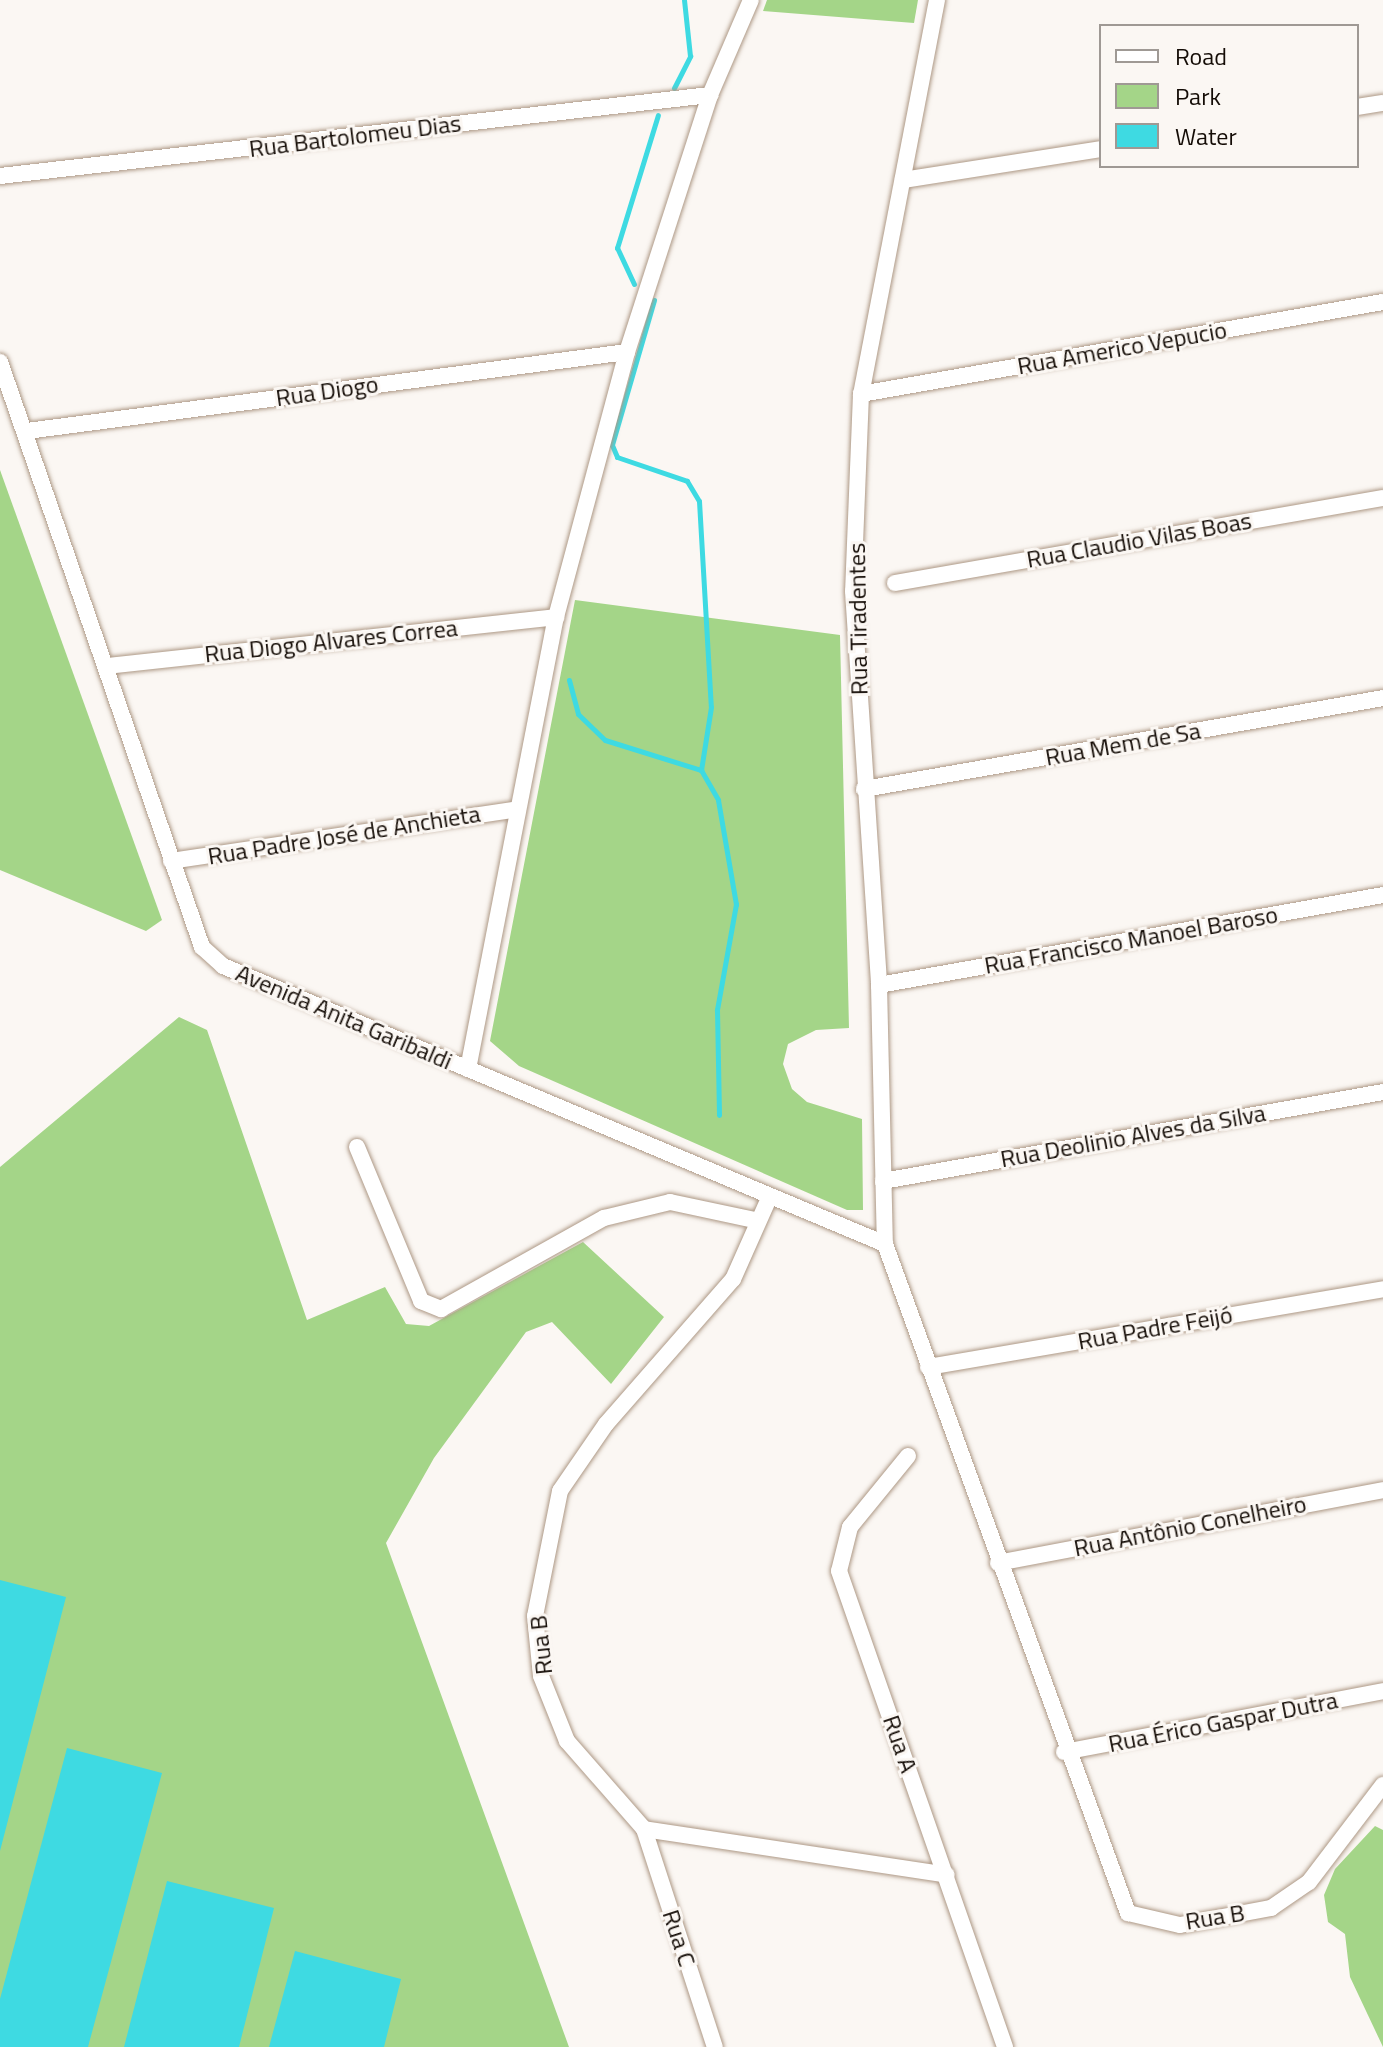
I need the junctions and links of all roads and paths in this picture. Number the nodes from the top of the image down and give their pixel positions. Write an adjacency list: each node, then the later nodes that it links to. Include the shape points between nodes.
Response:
1 (751, 0): 3 (street)
2 (937, 0): 8 (street, Rua Tiradentes)
3 (710, 95): 7 (street, Rua Bartolomeu Dias); 10 (street)
4 (1383, 103): 5 (street)
5 (1359, 107)
6 (1099, 149): 8 (street)
7 (0, 176)
8 (903, 180): 12 (street, Rua Tiradentes)
9 (1383, 302): 12 (street, Rua Americo Vepucio)
10 (627, 352): 13 (street, Rua Diogo); 16 (street)
11 (0, 362): 13 (street, Avenida Anita Garibaldi)
12 (861, 394): 19 (street, Rua Tiradentes, via 853,591)
13 (27, 431): 17 (street, Avenida Anita Garibaldi)
14 (1383, 498): 15 (street, Rua Claudio Vilas Boas)
15 (895, 583)
16 (556, 617): 17 (street, Rua Diogo Alvares Correa); 20 (street)
17 (107, 666): 21 (street, Avenida Anita Garibaldi)
18 (1383, 698): 19 (street, Rua Mem de Sa)
19 (864, 789): 23 (street, Rua Tiradentes)
20 (517, 809): 21 (street, Rua Padre José de Anchieta); 24 (street)
21 (171, 861): 24 (street, Avenida Anita Garibaldi, via 202,947 223,966)
22 (1383, 895): 23 (street, Rua Francisco Manoel Baroso)
23 (879, 985): 27 (street, Rua Tiradentes)
24 (468, 1069): 28 (street, Avenida Anita Garibaldi)
25 (1383, 1092): 27 (street, Rua Deolinio Alves da Silva)
26 (357, 1147): 29 (street, via 421,1301 441,1309 604,1218 670,1202)
27 (883, 1181): 30 (street, Rua Tiradentes)
28 (770, 1196): 29 (street, Rua B); 30 (street, Avenida Anita Garibaldi)
29 (755, 1220): 39 (street, Rua B, via 733,1279 606,1424 560,1491 544,1553 535,1616 541,1676 567,1741)
30 (885, 1244): 32 (street, Rua B)
31 (1383, 1289): 32 (street, Rua Padre Feijó)
32 (928, 1367): 35 (street, Rua B)
33 (908, 1456): 40 (street, Rua A, via 850,1527 839,1571)
34 (1383, 1490): 35 (street, Rua Antônio Conelheiro)
35 (998, 1563): 37 (street, Rua B)
36 (1383, 1691): 37 (street, Rua Érico Gaspar Dutra)
37 (1064, 1752): 38 (street, Rua B, via 1128,1913 1180,1925 1271,1908 1295,1895)
38 (1383, 1785)
39 (644, 1829): 40 (street); 41 (street, Rua C)
40 (947, 1875): 42 (street, Rua A)
41 (715, 2047)
42 (1005, 2047)

